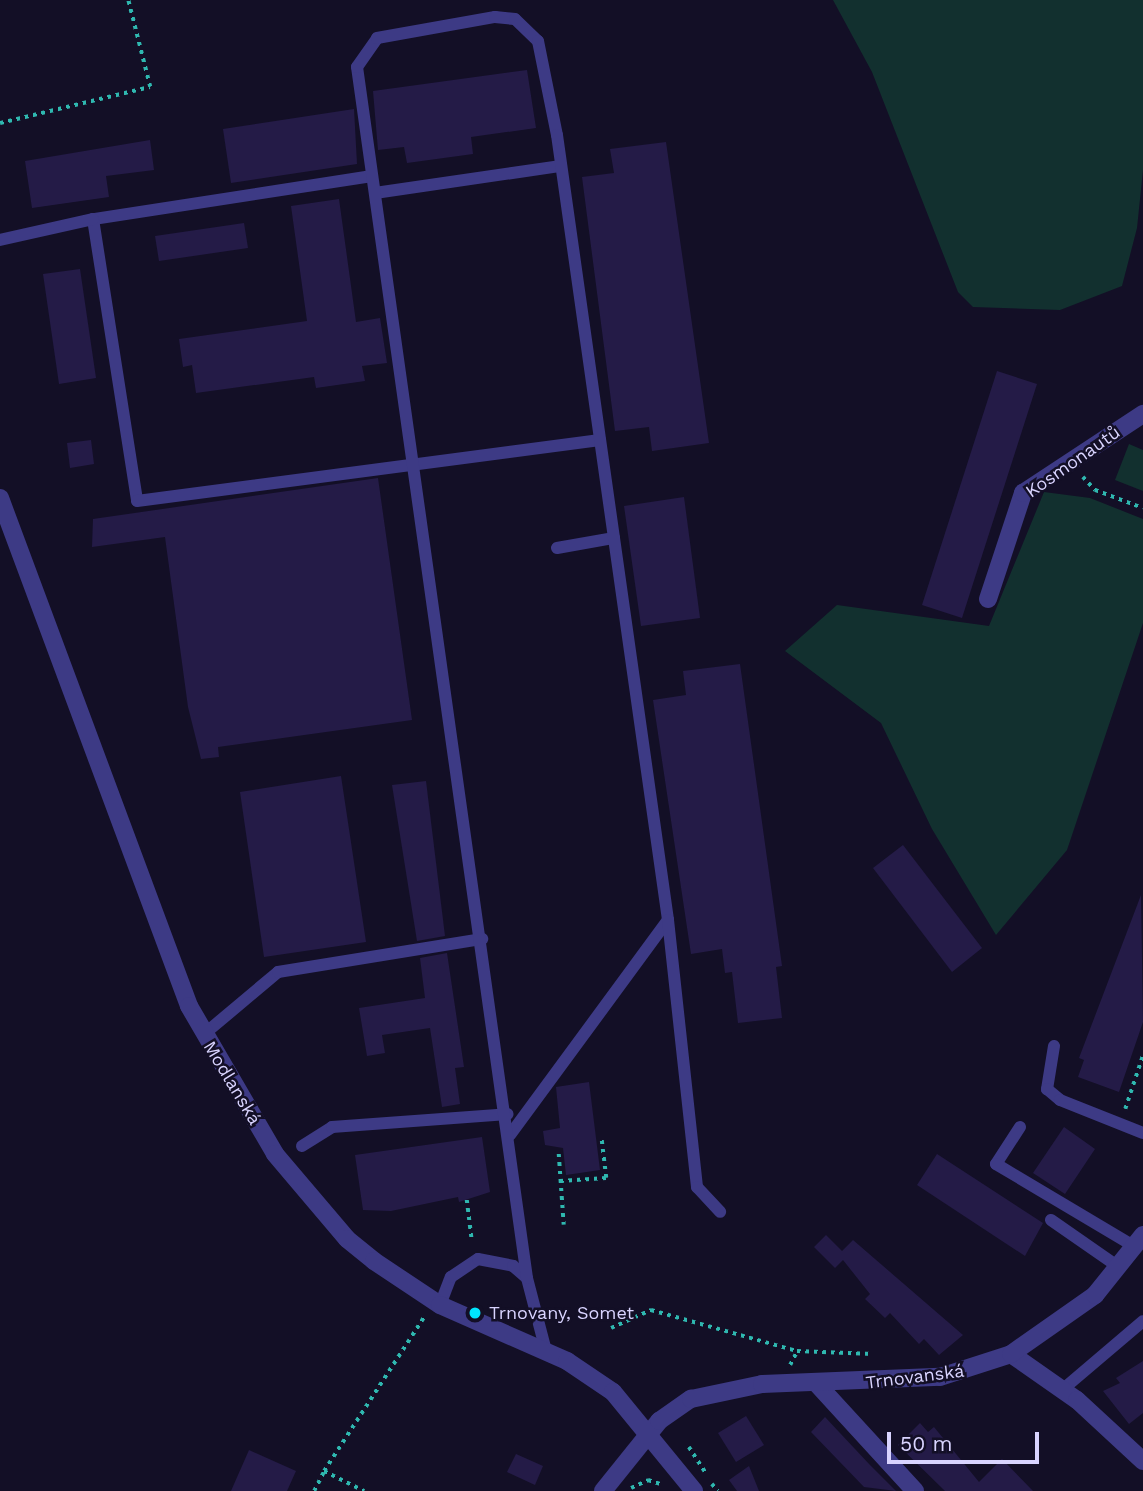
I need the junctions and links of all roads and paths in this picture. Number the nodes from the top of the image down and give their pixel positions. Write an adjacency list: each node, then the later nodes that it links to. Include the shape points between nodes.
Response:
1 (128, 0): 2 (path, via 150,87)
2 (0, 123)
3 (561, 166): 4 (lane, via 538,41 515,19 495,17 377,38 356,67); 5 (lane); 9 (lane)
4 (372, 176): 5 (lane); 6 (lane)
5 (376, 194): 10 (lane)
6 (93, 219): 7 (lane); 10 (lane, via 137,501)
7 (0, 240)
8 (1143, 414): 11 (street, Kosmonautů)
9 (600, 440): 10 (lane); 14 (lane)
10 (414, 463): 18 (lane)
11 (1069, 463): 13 (path, via 1094,489); 16 (street, Kosmonautů, via 1023,493)
12 (0, 498): 19 (street, Modlanská)
13 (1143, 508)
14 (614, 538): 15 (lane); 17 (lane)
15 (556, 548)
16 (988, 599)
17 (668, 920): 26 (lane); 32 (lane, via 697,1187)
18 (482, 939): 19 (lane, via 278,972); 22 (lane)
19 (203, 1035): 39 (street, Modlanská, via 253,1121 316,1204 356,1246)
20 (1054, 1046): 23 (lane, via 1047,1089 1060,1100)
21 (1143, 1055): 23 (path)
22 (508, 1114): 26 (lane); 28 (lane, via 332,1127)
23 (1120, 1124): 25 (lane)
24 (1020, 1127): 36 (lane, via 996,1164)
25 (1143, 1133)
26 (510, 1135): 38 (lane)
27 (601, 1136): 30 (path, via 606,1178)
28 (302, 1146)
29 (559, 1154): 30 (path)
30 (560, 1181): 34 (path, via 567,1209)
31 (467, 1200): 35 (path)
32 (720, 1212)
33 (1051, 1220): 37 (lane)
34 (564, 1225)
35 (472, 1238)
36 (1139, 1241): 37 (street, Trnovanská)
37 (1120, 1268): 45 (street, Trnovanská, via 1070,1317)
38 (527, 1278): 39 (lane, via 513,1266 478,1259 451,1277); 42 (lane)
39 (437, 1303): 42 (street, Modlanská); 51 (path)
40 (1143, 1321): 48 (lane)
41 (611, 1328): 43 (path, via 651,1310)
42 (546, 1351): 49 (street, Modlanská, via 607,1388)
43 (797, 1351): 44 (path); 46 (path)
44 (873, 1354)
45 (1012, 1354): 47 (street, Trnovanská, via 940,1377); 48 (street)
46 (788, 1370)
47 (817, 1384): 49 (street, Trnovanská, via 718,1391 670,1411); 58 (street)
48 (1062, 1390): 50 (street)
49 (651, 1433): 55 (street, Trnovanská); 57 (street, Modlanská)
50 (1143, 1461)
51 (324, 1471): 53 (path); 54 (path)
52 (631, 1488): 56 (path, via 648,1480)
53 (314, 1491)
54 (364, 1491)
55 (603, 1491)
56 (670, 1491)
57 (694, 1491)
58 (915, 1491)

